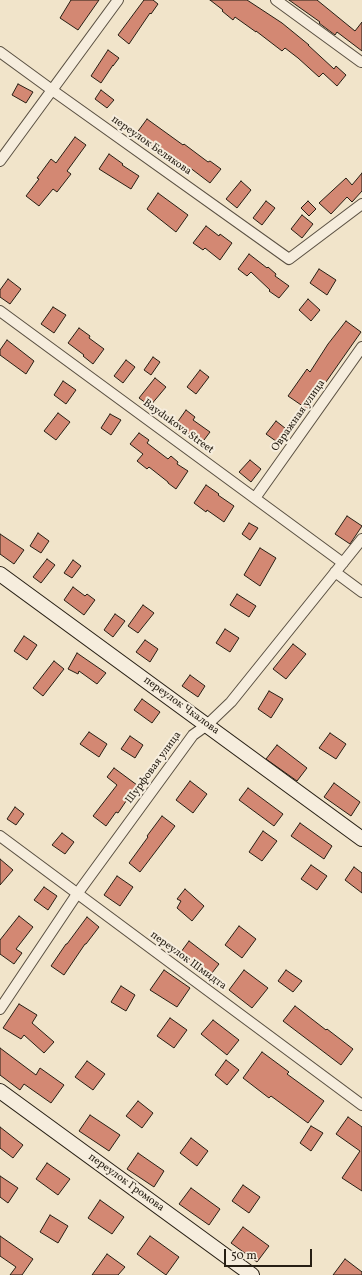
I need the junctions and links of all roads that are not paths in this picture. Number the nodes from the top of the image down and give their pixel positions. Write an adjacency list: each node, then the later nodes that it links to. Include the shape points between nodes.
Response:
1 (118, 0): 5 (street)
2 (276, 0): 4 (street)
3 (0, 52): 5 (street, переулок Белякова)
4 (361, 62)
5 (52, 90): 6 (street); 7 (street, переулок Белякова, via 288,259)
6 (0, 161)
7 (362, 204)
8 (0, 311): 10 (street, Baydukova Street)
9 (362, 348): 10 (street, Овражная улица)
10 (255, 498): 12 (street, Baydukova Street)
11 (362, 539): 12 (street, Шурфовая улица)
12 (342, 562): 13 (street, Шурфовая улица)
13 (335, 572): 15 (street); 16 (street, Шурфовая улица, via 231,702)
14 (0, 574): 16 (street, переулок Чкалова)
15 (362, 592)
16 (207, 725): 18 (street, переулок Чкалова); 19 (street, Шурфовая улица, via 193,735)
17 (0, 836): 19 (street, переулок Шмидта)
18 (362, 839)
19 (78, 894): 20 (street, Шурфовая улица); 22 (street, переулок Шмидта)
20 (0, 1009)
21 (0, 1091): 23 (street, переулок Громова)
22 (362, 1105)
23 (252, 1275)

